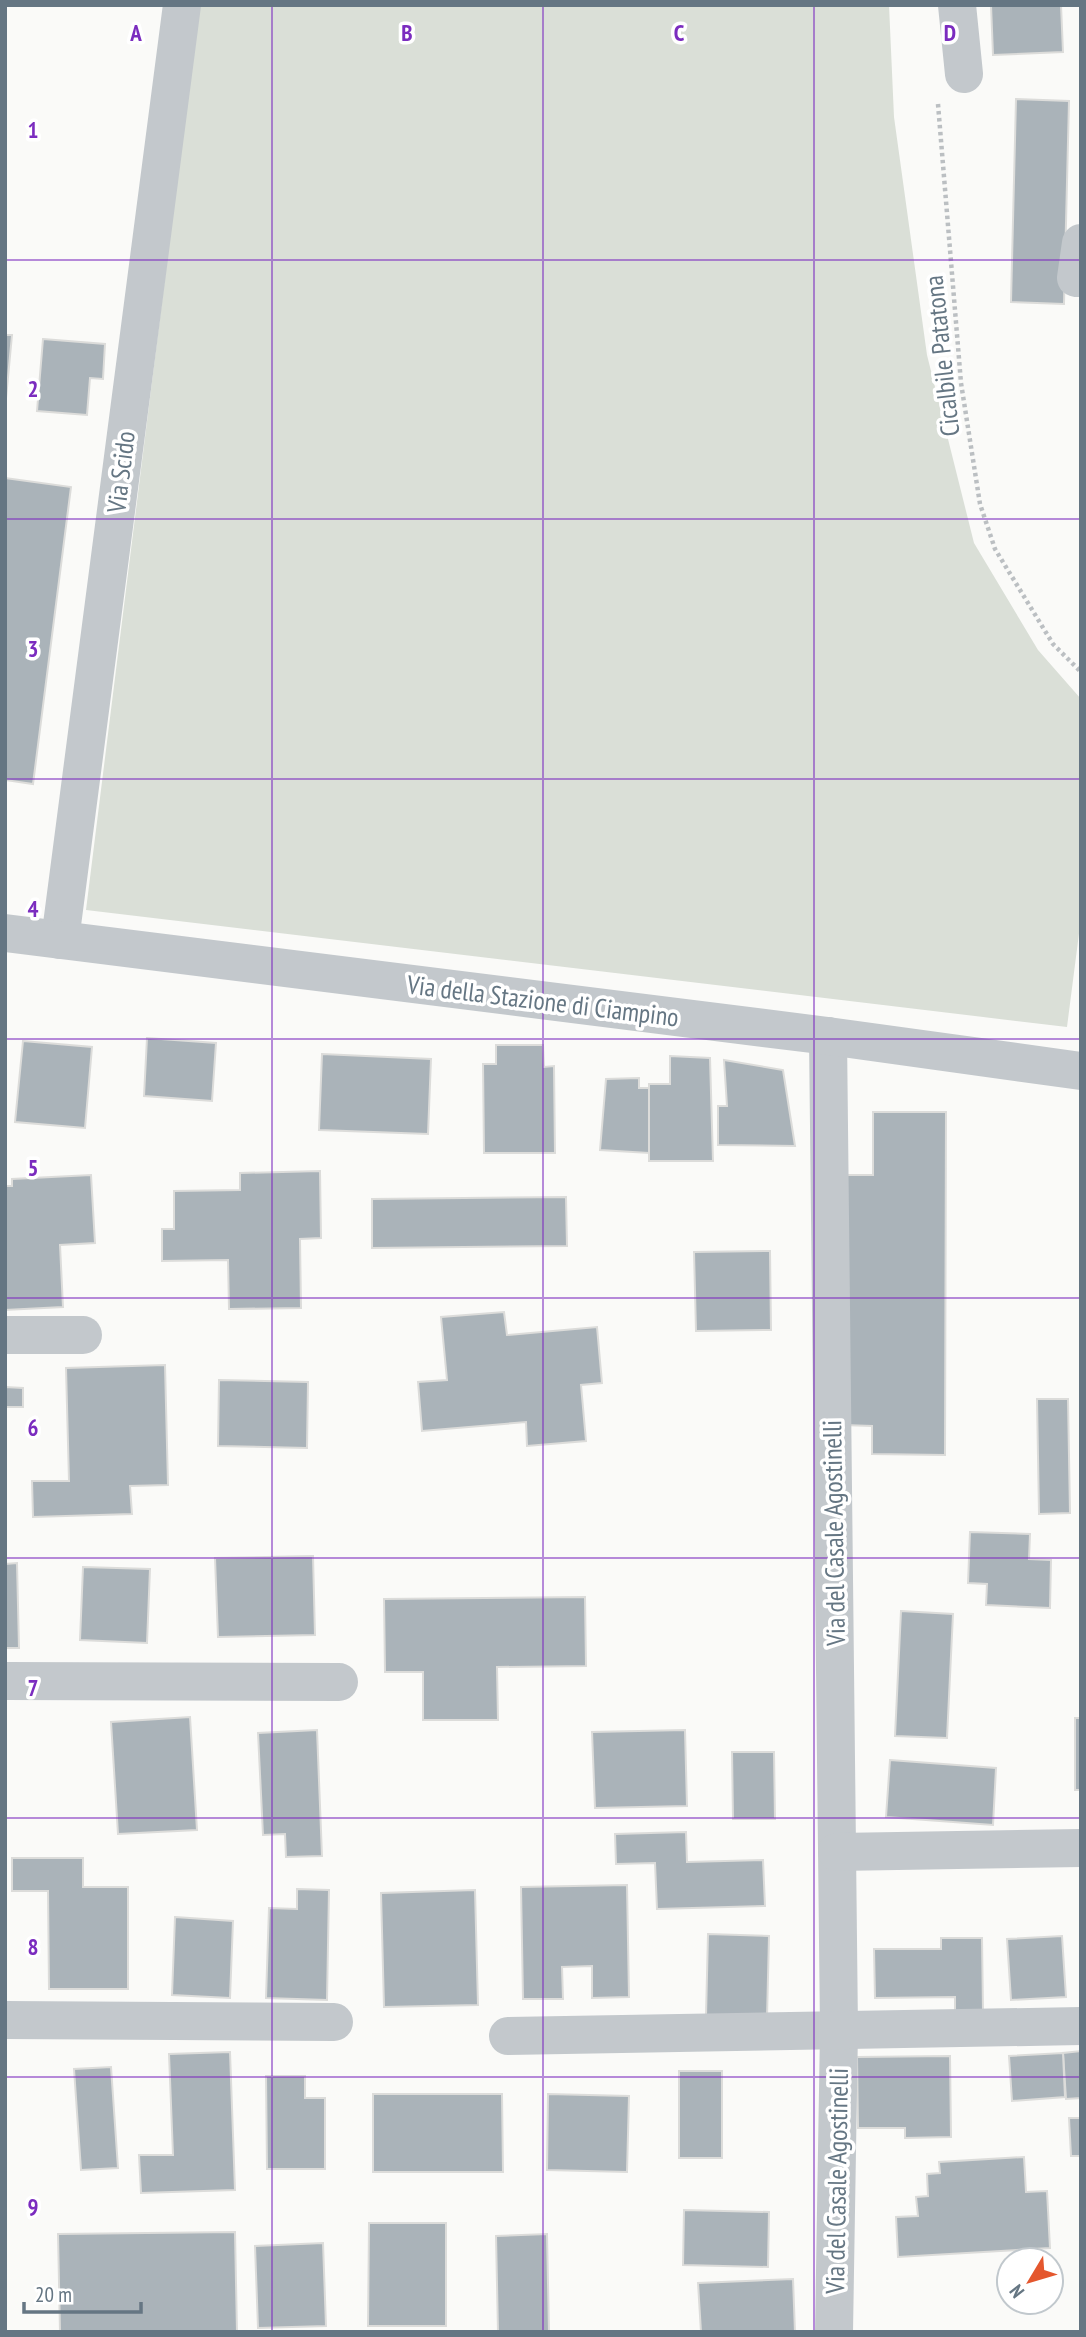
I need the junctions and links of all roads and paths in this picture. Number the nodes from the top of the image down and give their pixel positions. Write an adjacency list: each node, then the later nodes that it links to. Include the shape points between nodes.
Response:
1 (182, 5): 6 (street, Via Scido)
2 (957, 5): 3 (street)
3 (951, 85): 4 (path, Cicalbile Patatona, via 961,383 980,504 995,549 1053,644)
4 (1081, 672)
5 (5, 933): 6 (street, Via della Stazione di Ciampino)
6 (60, 940): 7 (street, Via della Stazione di Ciampino)
7 (828, 1037): 8 (street, Via della Stazione di Ciampino); 14 (street, Via del Casale Agostinelli)
8 (1081, 1071)
9 (5, 1335): 10 (street)
10 (83, 1335)
11 (5, 1681): 12 (street)
12 (339, 1682)
13 (1081, 1848): 14 (street)
14 (837, 1852): 18 (street, Via del Casale Agostinelli)
15 (5, 2020): 16 (street)
16 (334, 2022)
17 (1081, 2026): 18 (street, Via del Casale Agostinelli)
18 (839, 2031): 19 (street, Via del Casale Agostinelli); 20 (street, Via del Casale Agostinelli)
19 (508, 2036)
20 (834, 2332)

